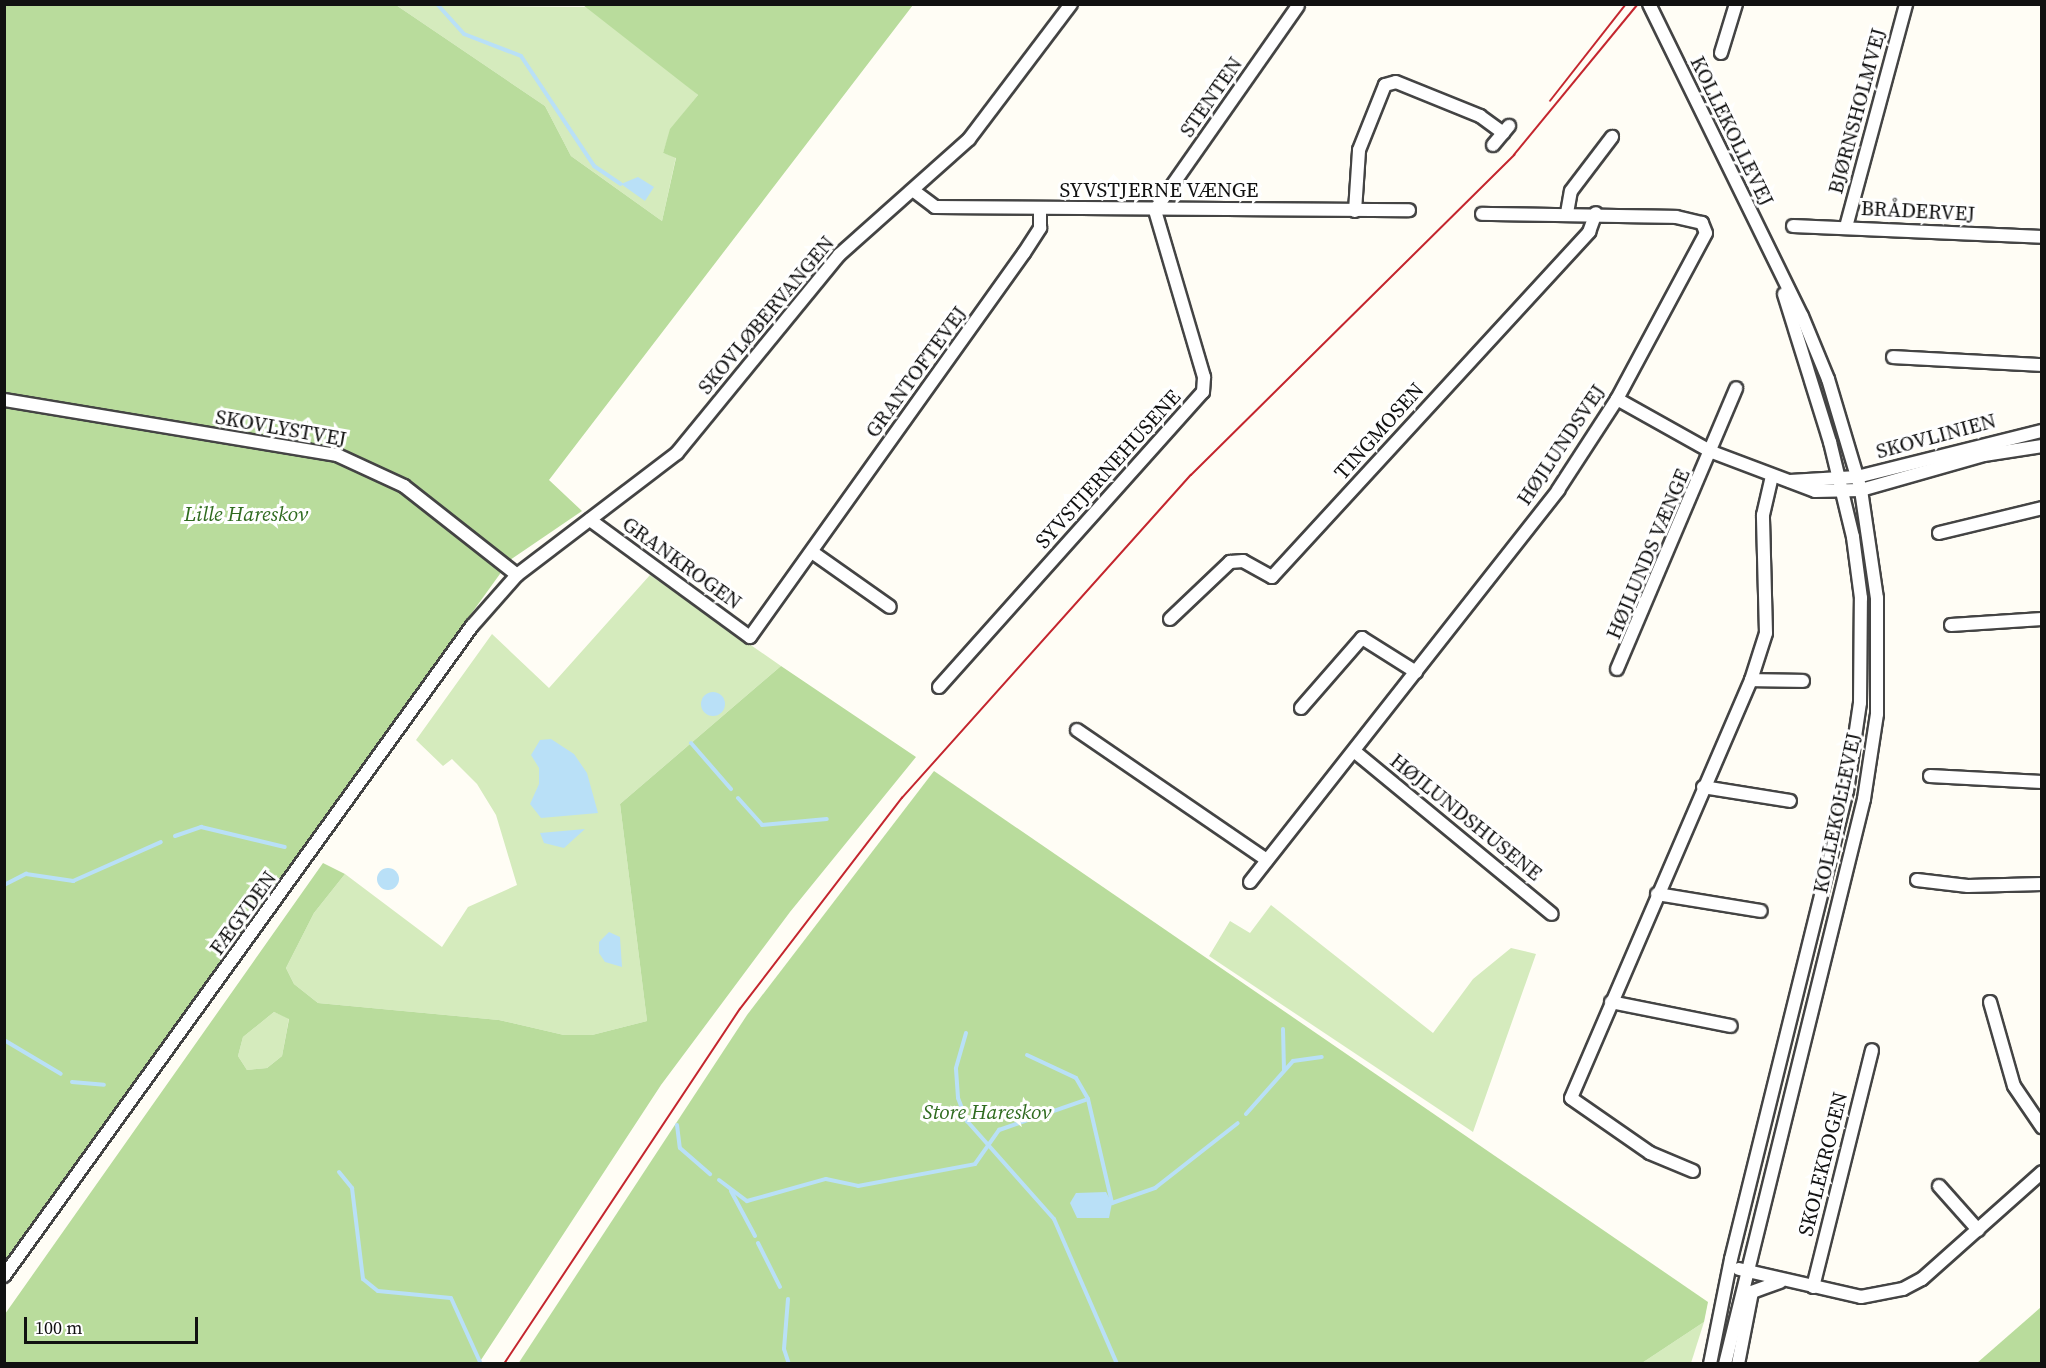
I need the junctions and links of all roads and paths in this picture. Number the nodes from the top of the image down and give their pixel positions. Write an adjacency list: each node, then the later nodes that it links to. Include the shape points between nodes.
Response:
1 (1071, 4): 9 (street, SKOVLØBERVANGEN, via 969,139)
2 (1649, 4): 20 (street, KOLLEKOLLEVEJ)
3 (1736, 4): 6 (street)
4 (1906, 4): 18 (street, BJØRNSHOLMVEJ)
5 (1298, 6): 11 (street, STENTEN)
6 (1721, 53)
7 (1612, 137): 14 (street, via 1571,191)
8 (1493, 145): 13 (street, via 1506,130 1396,82 1385,85 1359,150)
9 (914, 191): 10 (street, SYVSTJERNE VÆNGE, via 935,207); 36 (street, SKOVLØBERVANGEN, via 839,255 677,453)
10 (1040, 209): 11 (street, SYVSTJERNE VÆNGE); 38 (street, GRANTOFTEVEJ, via 1040,228 1024,253)
11 (1155, 210): 13 (street, SYVSTJERNE VÆNGE); 49 (street, SYVSTJERNEHUSENE, via 1203,376 1203,392)
12 (1409, 210): 13 (street, SYVSTJERNE VÆNGE)
13 (1355, 211)
14 (1567, 213): 15 (street); 16 (street)
15 (1596, 213): 24 (street, HØJLUNDSVEJ, via 1702,223 1704,239); 41 (street, TINGMOSEN, via 1589,232 1272,577 1243,561 1230,562)
16 (1482, 214)
17 (1793, 226): 18 (street, BRÅDERVEJ)
18 (1845, 227): 19 (street, BRÅDERVEJ)
19 (2042, 237)
20 (1779, 275): 30 (street, KOLLEKOLLEVEJ, via 1828,379); 31 (street, KOLLEKOLLEVEJ)
21 (1893, 357): 22 (street)
22 (2042, 365)
23 (1736, 388): 28 (street, HØJLUNDS VÆNGE)
24 (1617, 399): 28 (street, HØJLUNDS VÆNGE); 46 (street, HØJLUNDSVEJ, via 1558,490)
25 (4, 400): 39 (street, SKOVLYSTVEJ, via 338,454 404,486)
26 (2042, 431): 30 (street, SKOVLINIEN)
27 (2042, 446): 33 (street, SKOVLINIEN, via 1984,455)
28 (1712, 452): 29 (street, HØJLUNDS VÆNGE); 45 (street, HØJLUNDS VÆNGE)
29 (1772, 476): 32 (street, HØJLUNDS VÆNGE); 47 (street, via 1763,514 1766,633)
30 (1857, 477): 31 (street, SKOVLINIEN); 33 (street, KOLLEKOLLEVEJ)
31 (1840, 478): 32 (street, HØJLUNDS VÆNGE); 34 (street, KOLLEKOLLEVEJ)
32 (1789, 481): 34 (street, HØJLUNDS VÆNGE, via 1809,490)
33 (1861, 490): 34 (street, SKOVLINIEN); 74 (street, KOLLEKOLLEVEJ, via 1877,597 1878,681 1871,768)
34 (1844, 492): 73 (street, KOLLEKOLLEVEJ, via 1861,598 1857,738)
35 (2042, 508): 37 (street)
36 (590, 520): 39 (street, SKOVLØBERVANGEN); 44 (street, GRANKROGEN)
37 (1939, 533)
38 (812, 552): 40 (street); 44 (street, GRANTOFTEVEJ)
39 (517, 575): 75 (street, FÆGYDEN, via 472,626)
40 (890, 607)
41 (1170, 619)
42 (2042, 620): 43 (street)
43 (1951, 625)
44 (750, 637)
45 (1617, 669)
46 (1416, 672): 50 (street, via 1362,638); 52 (street, HØJLUNDSVEJ)
47 (1751, 680): 48 (street); 55 (street)
48 (1803, 681)
49 (939, 687)
50 (1302, 708)
51 (1077, 730): 57 (street)
52 (1354, 751): 57 (street, HØJLUNDSVEJ); 63 (street, HØJLUNDSHUSENE)
53 (1930, 776): 54 (street)
54 (2042, 782)
55 (1703, 787): 56 (street); 61 (street)
56 (1790, 801)
57 (1267, 860): 59 (street, HØJLUNDSVEJ)
58 (1917, 880): 60 (street, via 1968,886)
59 (1250, 882)
60 (2042, 884)
61 (1657, 894): 62 (street); 64 (street)
62 (1761, 911)
63 (1552, 914)
64 (1611, 1002): 66 (street); 69 (street, via 1571,1098 1650,1153)
65 (1990, 1002): 68 (street, via 2014,1086)
66 (1731, 1026)
67 (1872, 1050): 77 (street, SKOLEKROGEN)
68 (2042, 1127)
69 (1693, 1171)
70 (2042, 1172): 72 (street)
71 (1939, 1186): 72 (street)
72 (1978, 1230): 77 (street, via 1903,1289 1861,1297)
73 (1729, 1267): 74 (street); 78 (street, KOLLEKOLLEVEJ)
74 (1744, 1270): 76 (street); 79 (street, KOLLEKOLLEVEJ)
75 (4, 1276)
76 (1787, 1281): 77 (street); 80 (street, via 1766,1283 1752,1292)
77 (1813, 1287)
78 (1710, 1364)
79 (1725, 1364)
80 (1738, 1364)

